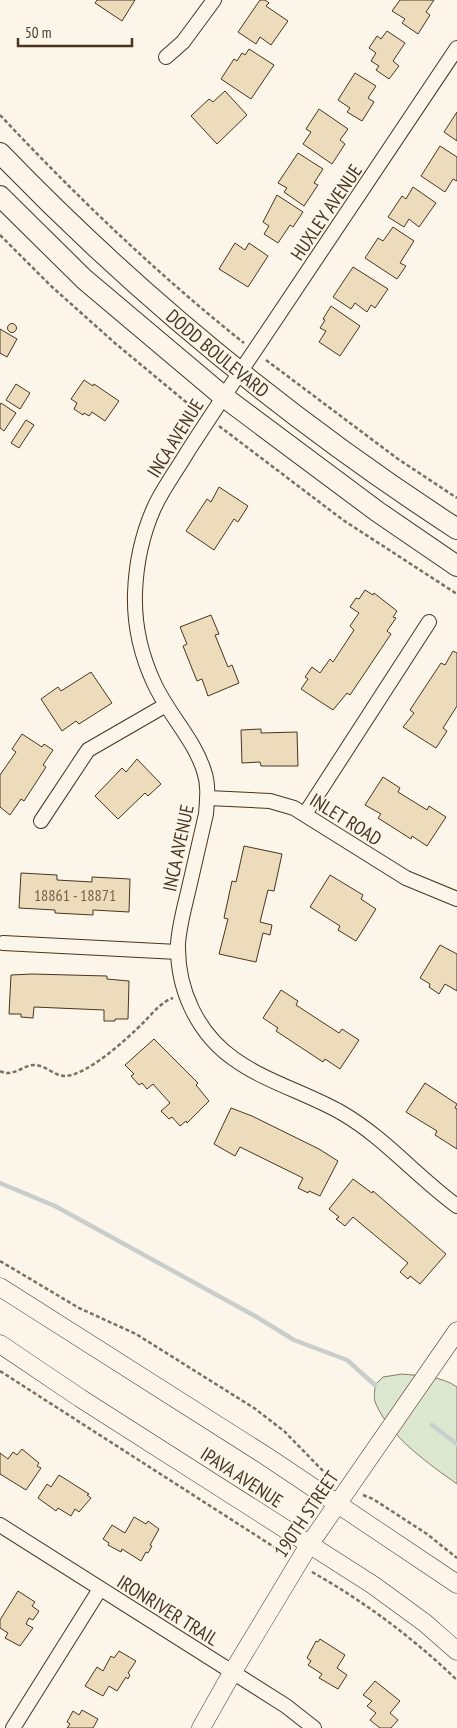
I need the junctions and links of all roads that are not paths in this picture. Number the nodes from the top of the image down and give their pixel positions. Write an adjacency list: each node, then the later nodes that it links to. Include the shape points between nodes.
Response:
1 (214, 0): 3 (street, via 183,42)
2 (457, 48): 6 (street, HUXLEY AVENUE)
3 (166, 57)
4 (0, 153): 6 (main road, DODD BOULEVARD, via 122,271)
5 (0, 196): 7 (main road, DODD BOULEVARD, via 84,279)
6 (240, 372): 7 (street, HUXLEY AVENUE); 8 (main road, DODD BOULEVARD, via 367,468)
7 (224, 397): 9 (main road, DODD BOULEVARD, via 378,512); 11 (street, INCA AVENUE, via 154,507 136,566 137,628 143,656)
8 (457, 529)
9 (457, 566)
10 (429, 622): 13 (street)
11 (166, 705): 12 (street, INCA AVENUE, via 200,759); 14 (street, via 88,750)
12 (208, 798): 13 (street, INLET ROAD, via 270,801); 17 (street, INCA AVENUE, via 181,922)
13 (305, 814): 15 (street, INLET ROAD, via 406,878)
14 (42, 821)
15 (457, 899)
16 (3, 943): 17 (street)
17 (178, 952): 18 (street, INCA AVENUE, via 190,1008 216,1044 254,1071 357,1122)
18 (457, 1206)
19 (0, 1287): 22 (street, IPAVA AVENUE)
20 (457, 1331): 22 (street, 190TH STREET)
21 (0, 1344): 24 (street, IPAVA AVENUE)
22 (337, 1504): 24 (street, 190TH STREET); 25 (street, IPAVA AVENUE)
23 (0, 1525): 26 (street, IRONRIVER TRAIL)
24 (309, 1545): 27 (street, IPAVA AVENUE, via 373,1585); 28 (street, 190TH STREET)
25 (457, 1584)
26 (100, 1589): 28 (street, IRONRIVER TRAIL); 29 (street)
27 (457, 1651)
28 (232, 1673): 30 (street, 190TH STREET); 31 (street, IRONRIVER TRAIL, via 286,1706)
29 (13, 1728)
30 (201, 1728)
31 (314, 1728)

